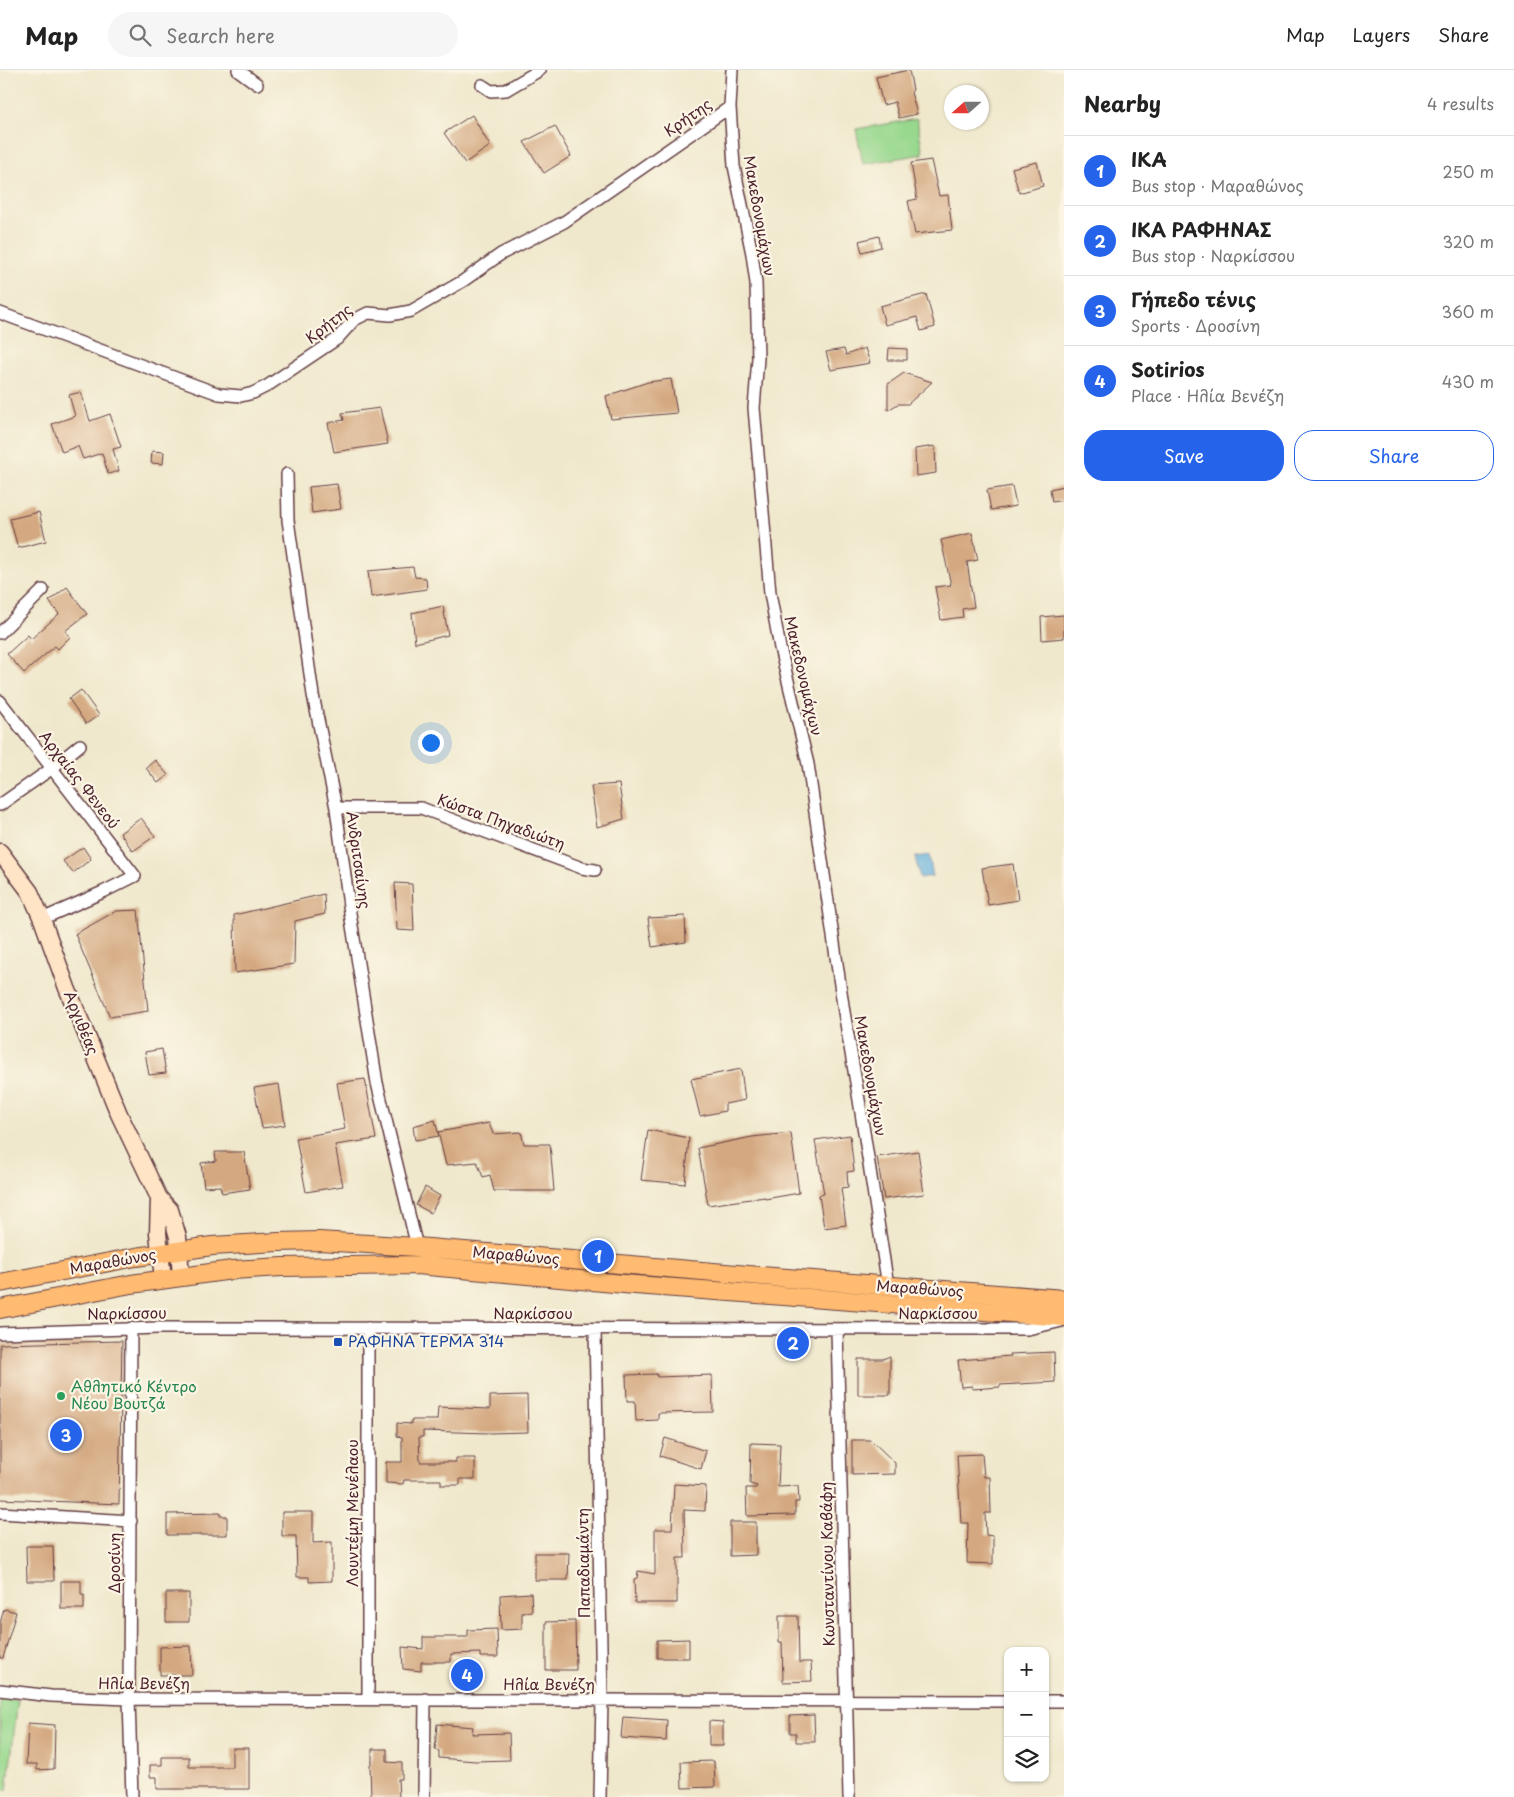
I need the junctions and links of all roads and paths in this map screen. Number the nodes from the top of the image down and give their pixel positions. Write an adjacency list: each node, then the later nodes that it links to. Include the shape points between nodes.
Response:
1 (238, 70): 4 (street)
2 (540, 70): 5 (street, via 506,90 491,91)
3 (732, 70): 6 (street, Μακεδονομάχων)
4 (257, 84)
5 (482, 85)
6 (730, 106): 7 (street, Κρήτης, via 564,222 501,254 411,311 390,315 368,313 354,320 337,338 253,393 240,396 219,394); 26 (street, Μακεδονομάχων, via 734,166 756,283 758,358 754,408 770,594 808,764)
7 (0, 313)
8 (287, 474): 15 (street, Ανδριτσαίνης, via 288,520 313,695)
9 (43, 590): 10 (street)
10 (0, 633)
11 (0, 701): 13 (street, Αρχαίας Φενεού)
12 (80, 745): 13 (street)
13 (51, 769): 14 (street); 18 (street, Αρχαίας Φενεού, via 135,876)
14 (0, 805)
15 (336, 808): 17 (street, Κώστα Πηγαδιώτη, via 421,808); 20 (street, Ανδριτσαίνης, via 377,1083)
16 (0, 852): 18 (street, Αργιθέας, via 30,892)
17 (594, 870)
18 (42, 919): 19 (street, Αργιθέας, via 119,1114)
19 (159, 1198): 21 (street, Αργιθέας, via 173,1217); 22 (street)
20 (417, 1247): 21 (main road, Μαραθώνος, via 319,1241); 26 (main road, Μαραθώνος)
21 (180, 1250): 22 (main road, Μαραθώνος); 23 (street, Αργιθέας)
22 (160, 1254): 24 (street); 25 (main road, Μαραθώνος)
23 (181, 1276): 24 (main road, Μαραθώνος); 29 (main road, Μαραθώνος, via 282,1267 417,1265)
24 (163, 1279): 28 (main road, Μαραθώνος)
25 (0, 1282)
26 (888, 1286): 27 (main road, Μαραθώνος)
27 (1064, 1299)
28 (0, 1309)
29 (1064, 1319): 33 (street, Ναρκίσσου, via 1028,1330)
30 (131, 1328): 31 (street, Ναρκίσσου); 34 (street, Ναρκίσσου); 36 (street, Δροσίνη)
31 (368, 1328): 32 (street, Ναρκίσσου); 38 (street, Λουντέμη Μενέλαου)
32 (595, 1329): 33 (street, Ναρκίσσου); 41 (street, Παπαδιαμάντη)
33 (837, 1330): 42 (street, Κωνσταντίνου Καβάφη)
34 (0, 1333)
35 (0, 1513): 36 (street)
36 (131, 1521): 39 (street, Δροσίνη)
37 (0, 1690): 39 (street, Ηλία Βενέζη)
38 (368, 1698): 39 (street, Ηλία Βενέζη); 40 (street, Ηλία Βενέζη)
39 (129, 1699): 46 (street, Δροσίνη)
40 (425, 1699): 41 (street, Ηλία Βενέζη); 47 (street)
41 (602, 1700): 42 (street, Ηλία Βενέζη); 48 (street, Παπαδιαμάντη)
42 (846, 1700): 43 (street, Ηλία Βενέζη); 49 (street, Κωνσταντίνου Καβάφη)
43 (1004, 1701)
44 (1049, 1701): 45 (street)
45 (1064, 1701)
46 (132, 1797)
47 (424, 1797)
48 (600, 1797)
49 (849, 1797)

